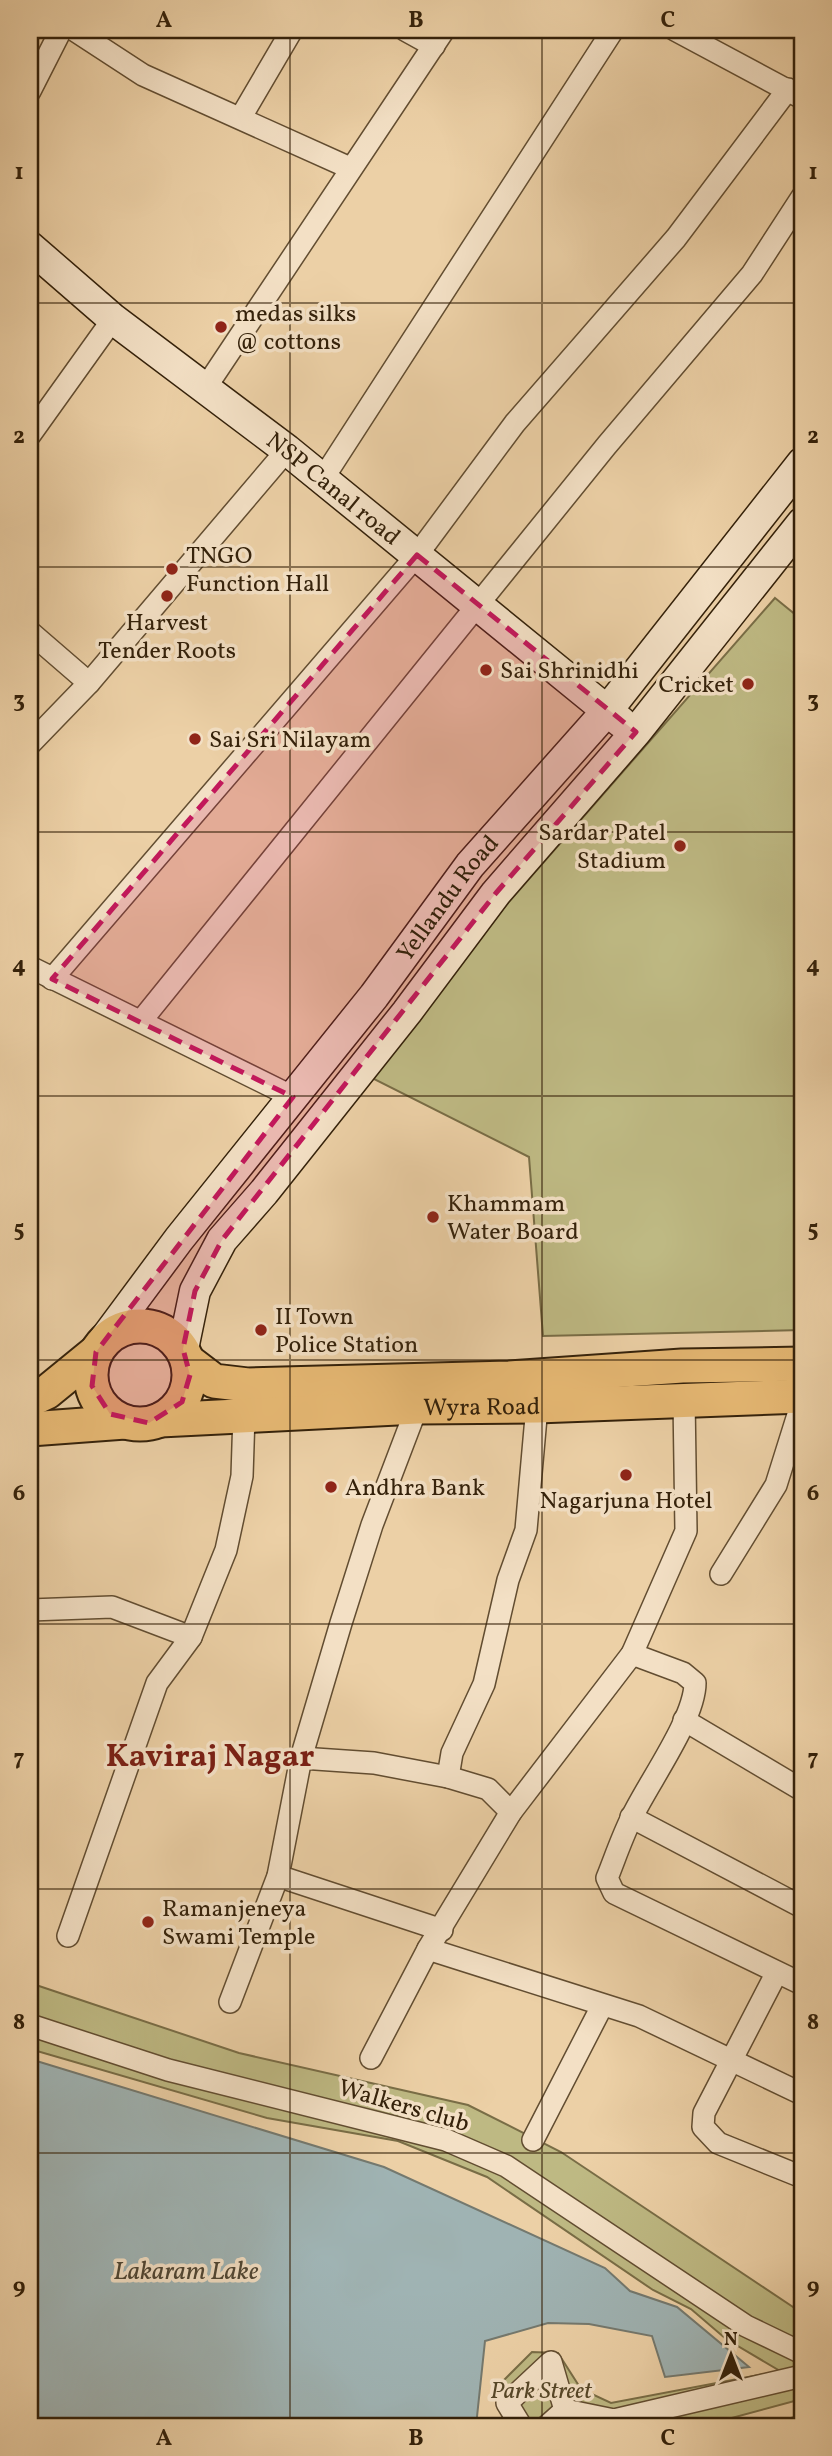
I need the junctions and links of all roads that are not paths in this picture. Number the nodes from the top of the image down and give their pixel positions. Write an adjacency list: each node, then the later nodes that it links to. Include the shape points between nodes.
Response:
1 (61, 30): 8 (street)
2 (74, 30): 10 (street, via 143,75)
3 (292, 30): 10 (street)
4 (405, 30): 7 (street)
5 (612, 30): 19 (street)
6 (675, 30): 9 (street)
7 (439, 38): 11 (street)
8 (30, 91)
9 (795, 94): 21 (street, via 515,424)
10 (241, 117): 11 (street)
11 (350, 168): 15 (street)
12 (802, 197): 22 (street, via 752,274)
13 (30, 247): 14 (main road, NSP Canal road)
14 (113, 319): 15 (main road, NSP Canal road); 16 (street)
15 (206, 387): 17 (main road, NSP Canal road)
16 (30, 435)
17 (287, 450): 19 (main road, NSP Canal road); 24 (street)
18 (802, 463): 25 (main road, Yellandu Road)
19 (322, 480): 21 (main road, NSP Canal road)
20 (802, 523): 26 (main road, Yellandu Road)
21 (417, 555): 22 (main road, NSP Canal road); 29 (street)
22 (476, 604): 25 (main road, NSP Canal road); 30 (street)
23 (30, 632): 24 (street)
24 (89, 683): 27 (street)
25 (606, 712): 26 (main road, NSP Canal road); 31 (main road, Yellandu Road, via 470,865)
26 (636, 732): 33 (main road, Yellandu Road, via 496,893 399,1023 222,1240 195,1291)
27 (30, 744)
28 (30, 967): 29 (street)
29 (52, 979): 30 (street)
30 (141, 1021): 31 (street)
31 (293, 1097): 32 (main road, Yellandu Road, via 178,1239)
32 (100, 1346): 33 (main road, Wyra Road, via 116,1331 146,1325 161,1329); 37 (main road, Wyra Road, via 47,1392); 43 (main road, via 91,1369 92,1386 110,1414)
33 (186, 1355): 34 (main road, Wyra Road, via 214,1381 248,1385); 42 (main road, via 190,1376 182,1402)
34 (802, 1364)
35 (802, 1396): 36 (main road, Wyra Road)
36 (684, 1399): 39 (main road, Wyra Road); 48 (street, via 686,1531)
37 (30, 1400)
38 (802, 1402): 45 (street, via 776,1485)
39 (537, 1406): 40 (main road, Wyra Road); 51 (street, via 526,1530 484,1684 452,1753)
40 (418, 1407): 41 (main road, Wyra Road); 50 (street, via 372,1525)
41 (244, 1415): 42 (main road, Wyra Road); 47 (street, via 242,1476 226,1549)
42 (160, 1420): 43 (main road, Wyra Road)
43 (125, 1422): 44 (main road, Wyra Road)
44 (30, 1429)
45 (721, 1574)
46 (30, 1610): 47 (street, via 112,1607)
47 (191, 1637): 58 (street, via 157,1683)
48 (632, 1654): 49 (street, via 683,1673 695,1683); 53 (street)
49 (684, 1720): 52 (street); 54 (street)
50 (301, 1758): 51 (street, via 374,1763); 55 (street)
51 (448, 1777): 53 (street, via 488,1788)
52 (802, 1790)
53 (511, 1812): 57 (street)
54 (631, 1817): 56 (street); 60 (street, via 607,1878 614,1893)
55 (278, 1876): 57 (street); 62 (street)
56 (802, 1907)
57 (442, 1930): 59 (street)
58 (68, 1936)
59 (428, 1949): 63 (street); 65 (street)
60 (776, 1974): 61 (street); 66 (street)
61 (802, 1984)
62 (230, 2002)
63 (601, 2006): 66 (street, via 639,2016); 68 (street)
64 (30, 2025): 70 (street, Walkers club, via 168,2070 446,2140 506,2166 746,2326)
65 (371, 2058)
66 (730, 2060): 67 (street); 69 (street, via 704,2113 703,2127 718,2143)
67 (802, 2094)
68 (533, 2140)
69 (802, 2177)
70 (802, 2353)
71 (802, 2376): 72 (street, via 614,2420)
72 (565, 2410): 73 (street, via 551,2362 507,2403); 74 (street)
73 (521, 2426)
74 (547, 2426)

